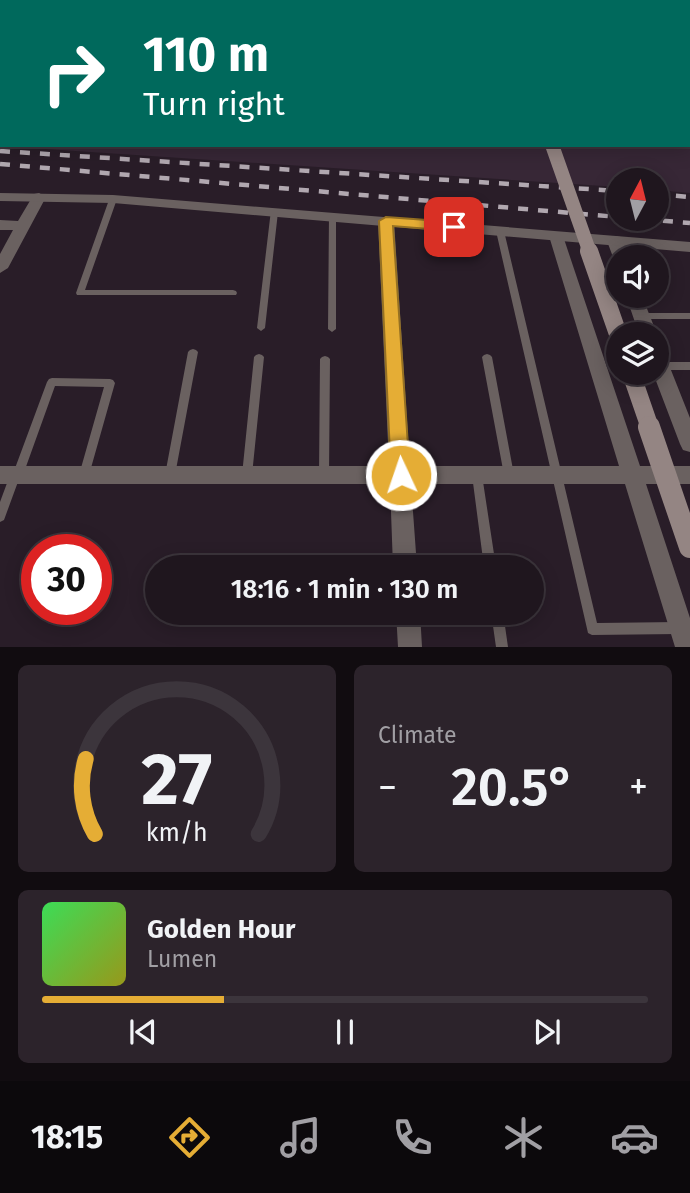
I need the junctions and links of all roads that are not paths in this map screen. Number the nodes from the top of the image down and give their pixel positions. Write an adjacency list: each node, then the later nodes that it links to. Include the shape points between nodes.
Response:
1 (553, 147): 21 (main road, bridge)
2 (0, 197): 3 (street)
3 (39, 197): 4 (street); 9 (street)
4 (113, 199): 5 (street); 17 (lane, via 80,293)
5 (274, 212): 6 (street); 23 (lane)
6 (332, 217): 7 (street); 24 (lane)
7 (386, 221): 10 (street); 39 (street)
8 (0, 225): 9 (street)
9 (24, 226): 15 (street)
10 (500, 231): 11 (street); 42 (lane)
11 (557, 236): 12 (street); 43 (street)
12 (615, 240): 13 (street); 14 (street)
13 (617, 245)
14 (690, 247)
15 (4, 252): 16 (street)
16 (0, 268)
17 (233, 293)
18 (639, 308): 19 (street)
19 (642, 316): 20 (lane); 22 (street)
20 (690, 316)
21 (614, 322)
22 (644, 322)
23 (261, 328)
24 (332, 329)
25 (193, 352): 36 (lane)
26 (259, 357): 37 (lane)
27 (487, 357): 41 (lane)
28 (325, 359): 38 (lane)
29 (669, 363): 30 (lane)
30 (690, 366)
31 (635, 385): 46 (main road, bridge)
32 (667, 385): 33 (street)
33 (690, 444)
34 (11, 475): 35 (street); 35 (lane, via 52,382 110,383); 45 (lane)
35 (84, 475): 36 (street)
36 (170, 475): 37 (street)
37 (247, 475): 38 (street)
38 (324, 475): 39 (street)
39 (401, 475): 40 (street); 47 (street)
40 (477, 475): 41 (street); 48 (lane)
41 (509, 475): 42 (street)
42 (556, 475): 43 (street); 51 (lane, via 592,629)
43 (635, 475): 44 (street); 51 (street)
44 (690, 475)
45 (0, 517)
46 (690, 547)
47 (404, 555)
48 (488, 555)
49 (409, 625): 52 (street)
50 (499, 625): 53 (lane)
51 (684, 637)
52 (410, 647)
53 (502, 647)

